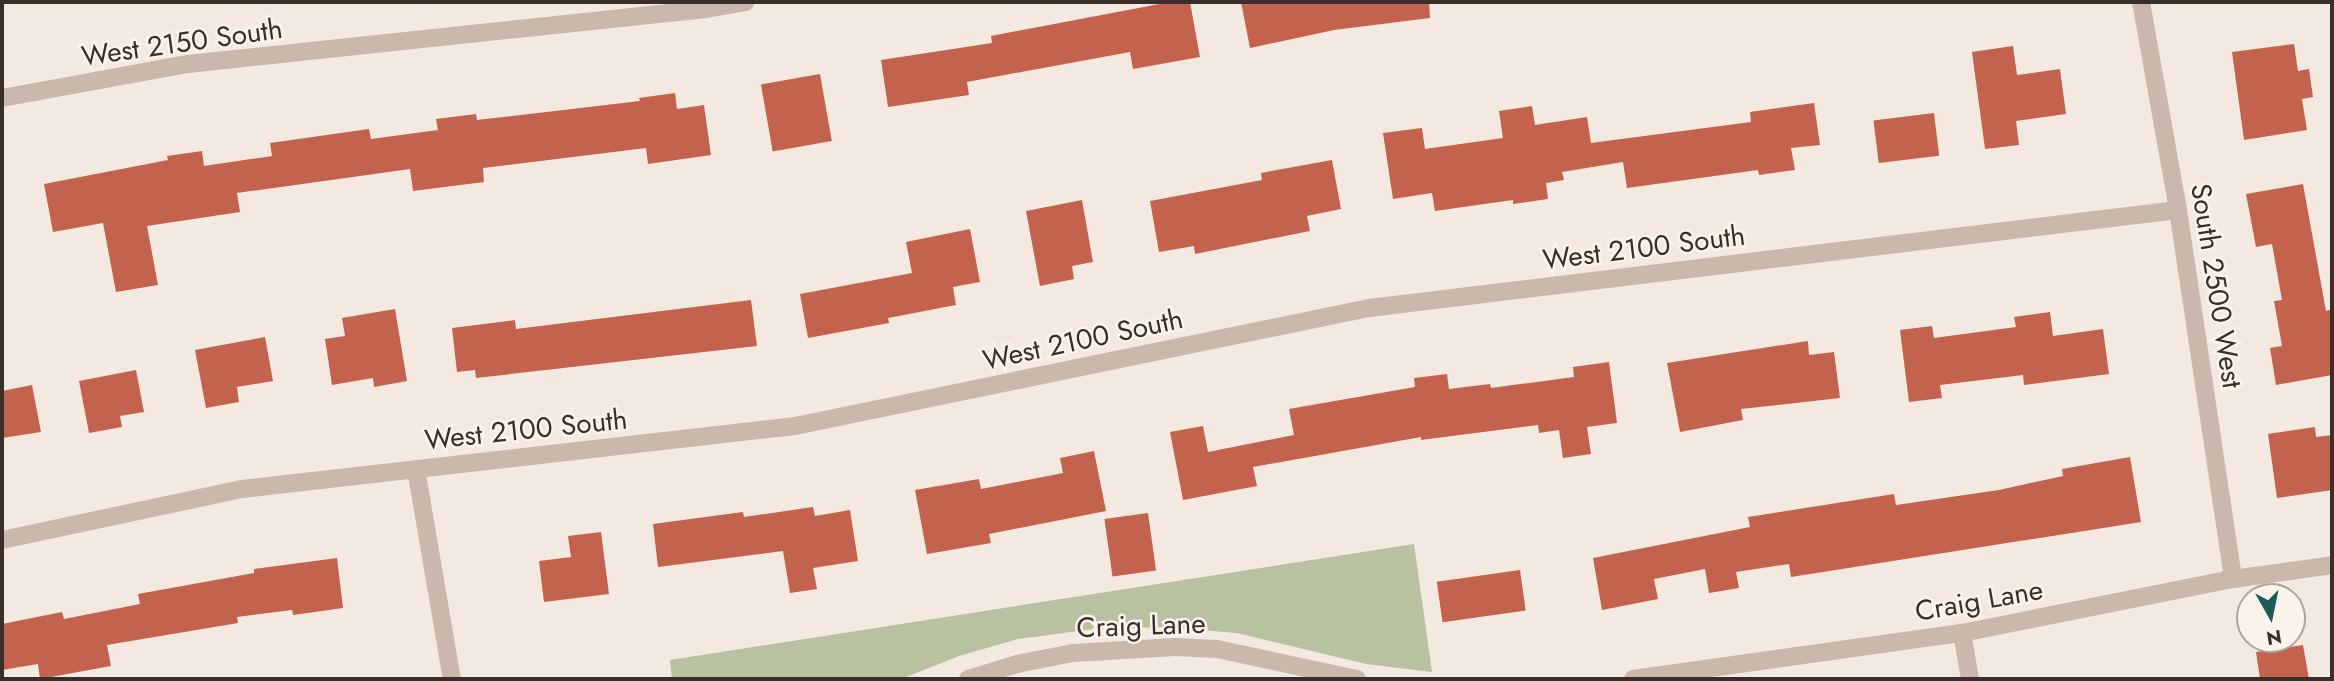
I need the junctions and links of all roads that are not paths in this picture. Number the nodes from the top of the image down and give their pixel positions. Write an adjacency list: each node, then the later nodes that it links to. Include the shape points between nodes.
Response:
1 (745, 2): 3 (street, West 2150 South, via 188,64)
2 (2141, 2): 4 (street, South 2500 West)
3 (2, 98)
4 (2178, 210): 5 (street, West 2100 South, via 1369,308 795,426); 8 (street, South 2500 West)
5 (416, 469): 6 (street, West 2100 South, via 242,489); 10 (street)
6 (2, 540)
7 (2332, 565): 8 (street, Craig Lane)
8 (2233, 579): 9 (street, Craig Lane)
9 (1962, 633): 13 (street, Craig Lane); 14 (street)
10 (452, 679)
11 (968, 679): 12 (street, Craig Lane, via 1073,653 1175,647 1217,649)
12 (1357, 679)
13 (1633, 679)
14 (1970, 679)

